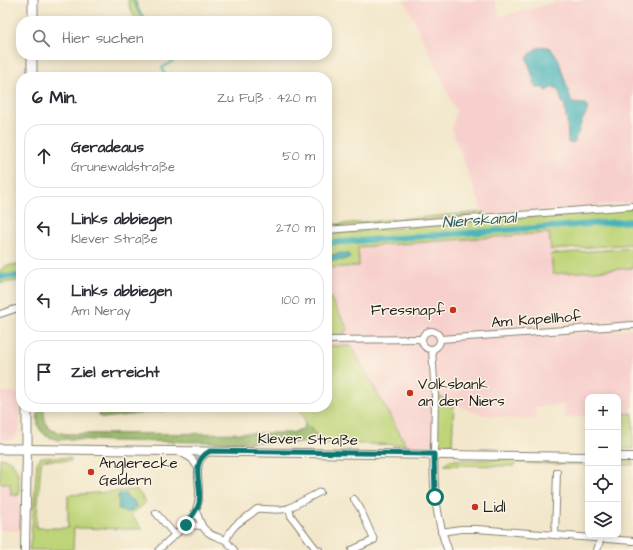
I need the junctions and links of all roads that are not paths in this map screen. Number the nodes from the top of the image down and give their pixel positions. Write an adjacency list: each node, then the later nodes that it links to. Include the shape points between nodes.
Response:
1 (33, 0): 2 (main road)
2 (33, 16)
3 (32, 60): 4 (main road)
4 (32, 72)
5 (633, 206): 6 (street)
6 (332, 230)
7 (16, 309): 8 (street)
8 (0, 314)
9 (633, 325): 11 (street, Am Kapellhof)
10 (422, 339): 11 (street, Am Kapellhof, via 425,333 431,331 437,333); 12 (street, Am Kapellhof); 13 (street, via 424,345)
11 (440, 339): 13 (street, via 439,346)
12 (332, 340)
13 (432, 349): 19 (street, via 435,396)
14 (28, 412): 16 (main road)
15 (0, 449): 16 (main road)
16 (27, 449): 17 (main road, Klever Straße); 39 (main road)
17 (176, 450): 18 (main road, Klever Straße); 23 (street, via 192,459)
18 (210, 451): 19 (main road, Klever Straße); 23 (street, via 202,456)
19 (434, 454): 20 (main road, Klever Straße); 32 (street, via 435,497)
20 (585, 457)
21 (621, 457): 22 (main road)
22 (633, 457)
23 (198, 468): 28 (street, via 199,502)
24 (556, 472): 33 (street)
25 (320, 492): 27 (street)
26 (354, 499): 43 (street, via 374,540)
27 (289, 508): 37 (street, via 257,508 239,522); 42 (street, via 291,516)
28 (196, 511): 30 (street); 31 (street)
29 (156, 513): 34 (street)
30 (186, 525): 31 (street); 34 (street)
31 (202, 526): 37 (street, via 217,538)
32 (441, 532): 33 (street, via 477,529); 44 (street)
33 (555, 535): 35 (street)
34 (175, 536): 40 (street)
35 (585, 537)
36 (601, 538): 38 (street); 45 (street)
37 (226, 540): 41 (street)
38 (633, 541)
39 (25, 550)
40 (159, 550)
41 (234, 550)
42 (319, 550)
43 (352, 550)
44 (448, 550)
45 (597, 550)

